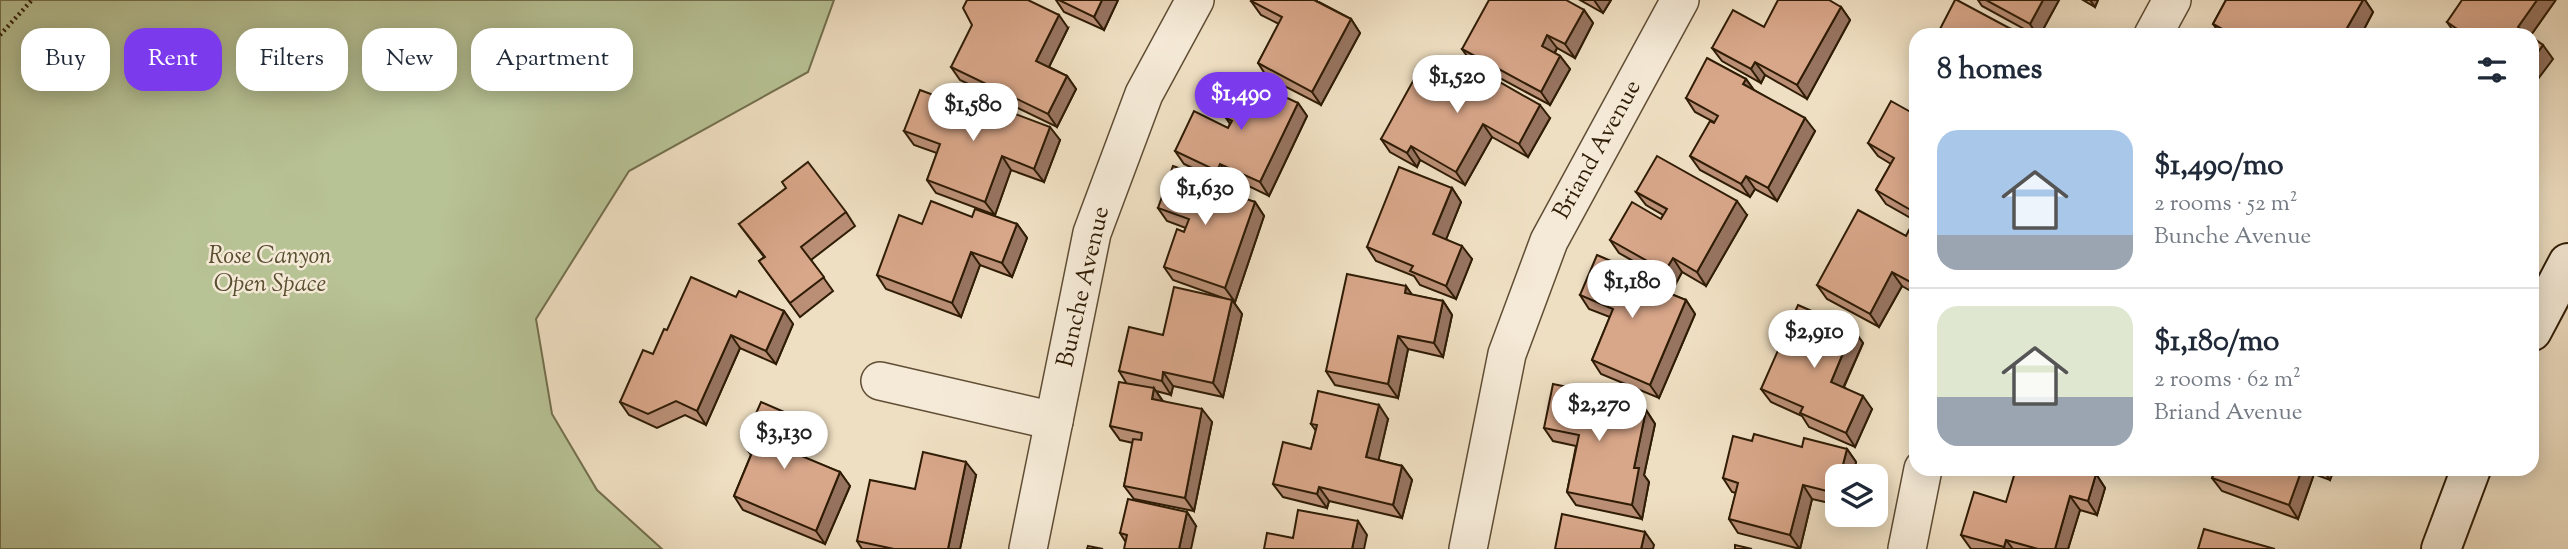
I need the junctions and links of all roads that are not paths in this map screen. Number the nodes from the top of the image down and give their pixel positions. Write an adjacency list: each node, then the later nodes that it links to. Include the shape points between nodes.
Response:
1 (1195, 0): 8 (street, Bunche Avenue, via 1144,94 1092,233)
2 (1681, 0): 12 (street, Briand Avenue, via 1549,241 1507,354)
3 (2172, 0): 4 (street)
4 (2157, 28)
5 (2568, 263): 6 (street)
6 (2539, 318)
7 (880, 381): 8 (street)
8 (1054, 421): 11 (street, Bunche Avenue)
9 (1922, 476): 13 (street)
10 (2468, 476): 14 (street)
11 (1028, 549)
12 (1468, 549)
13 (1907, 549)
14 (2441, 549)

